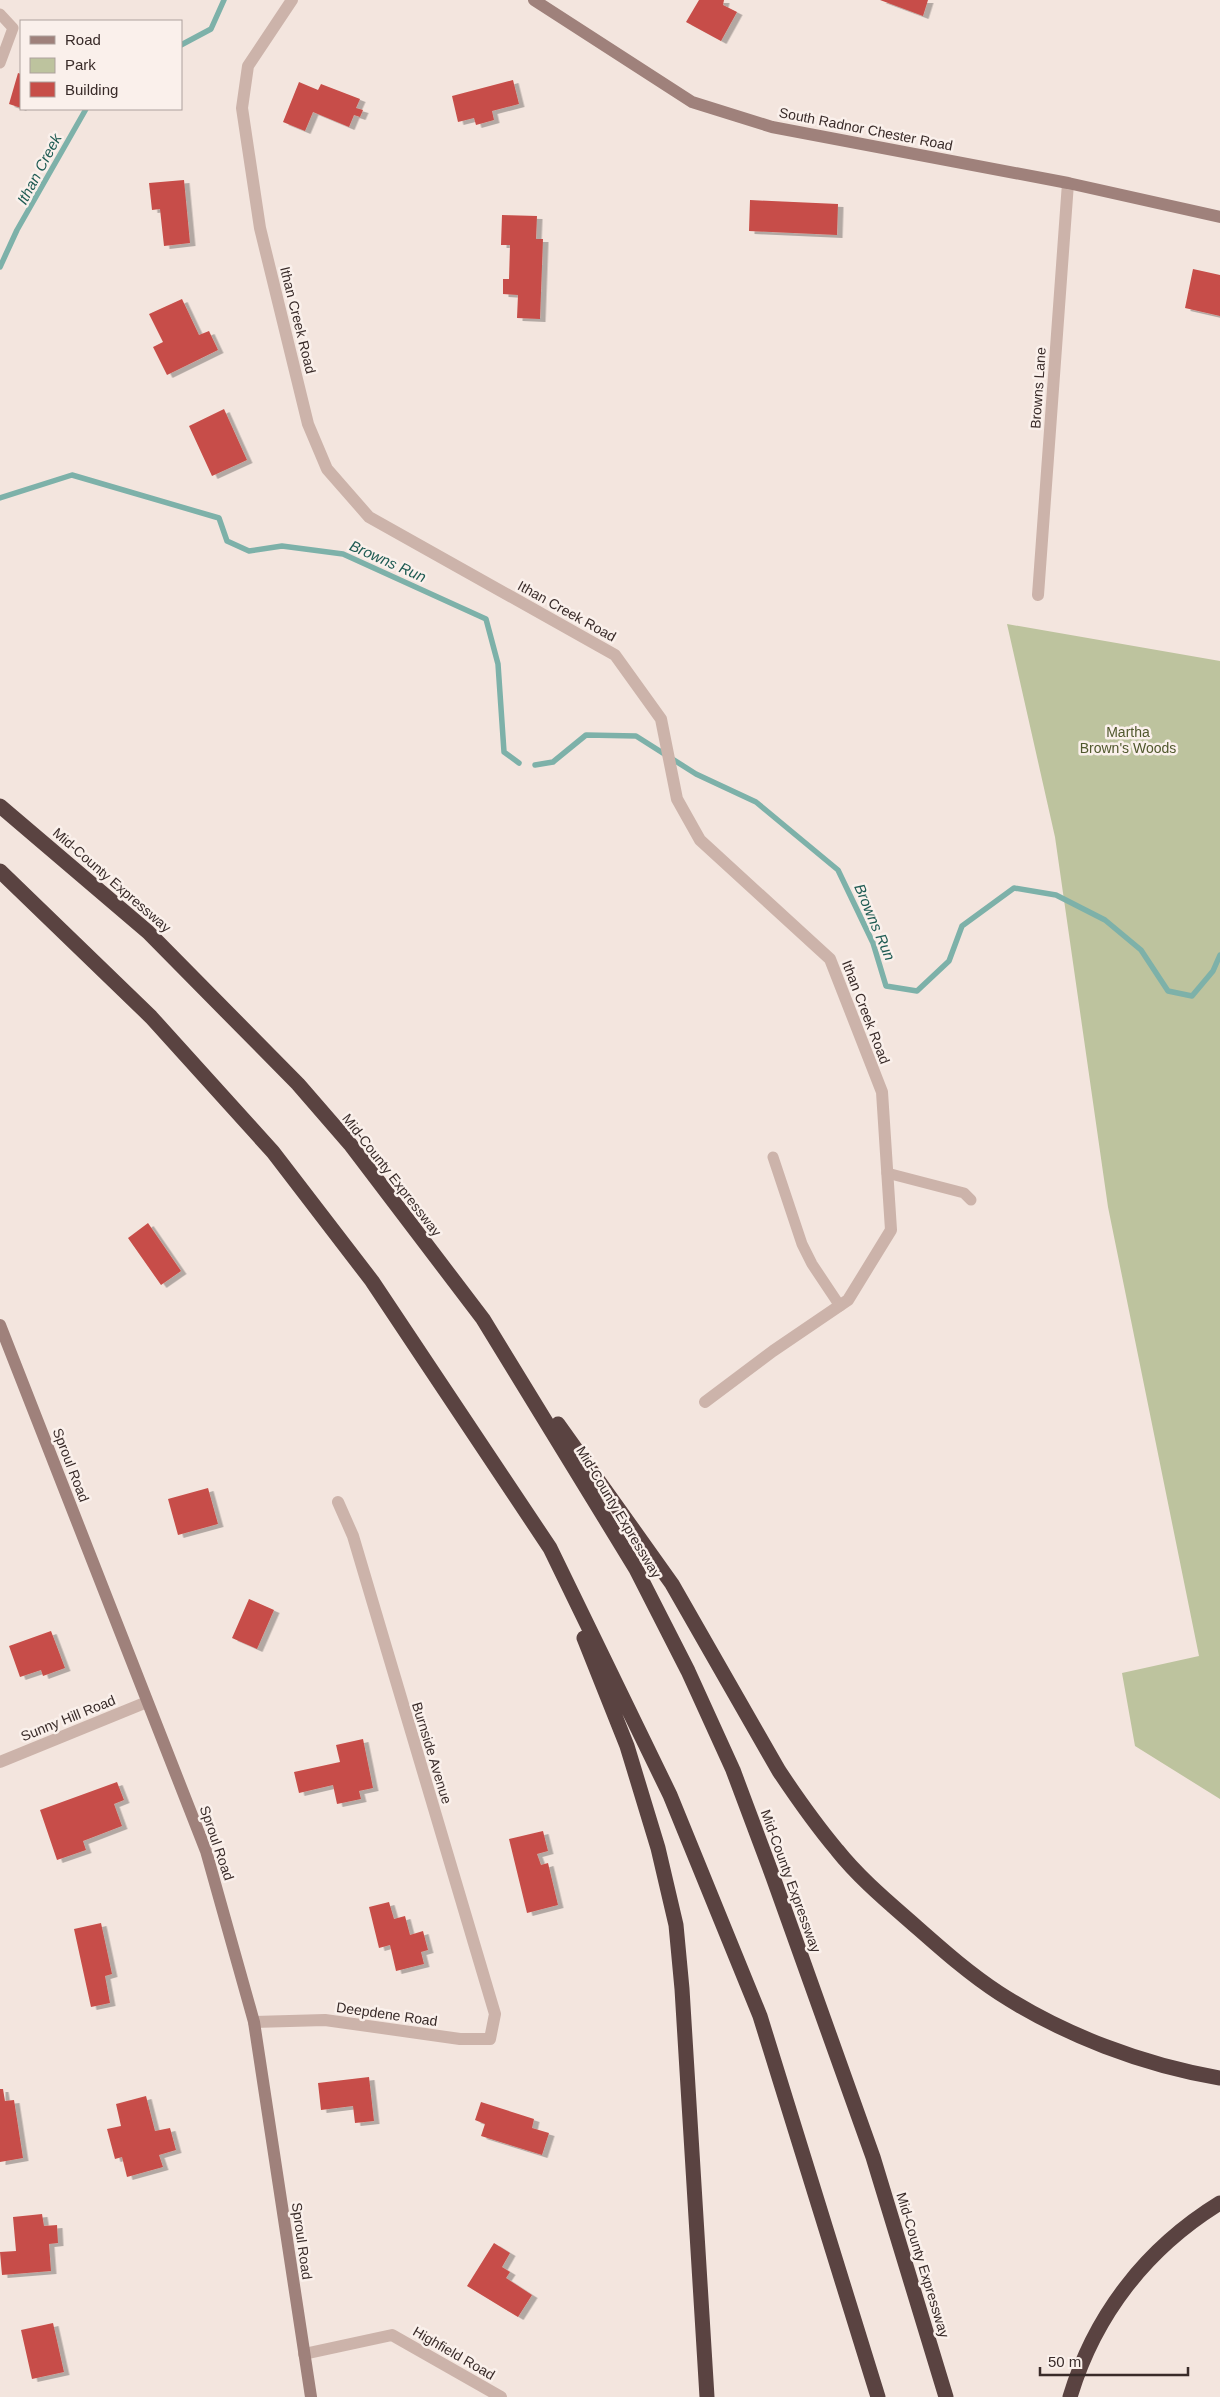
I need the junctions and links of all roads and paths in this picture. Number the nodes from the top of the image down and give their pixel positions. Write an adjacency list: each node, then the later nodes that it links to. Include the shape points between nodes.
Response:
1 (292, 0): 11 (street, Ithan Creek Road, via 248,66 242,108 260,228 308,424 327,469 368,516 615,654 661,719 677,800 700,840 830,959 882,1092)
2 (534, 0): 5 (main road, South Radnor Chester Road, via 692,102 772,127)
3 (0, 14): 4 (lane, via 12,28)
4 (0, 63)
5 (1068, 183): 6 (main road, South Radnor Chester Road); 7 (street, Browns Lane)
6 (1220, 217)
7 (1038, 595)
8 (0, 806): 14 (highway, Mid-County Expressway, via 148,932 298,1084 350,1144)
9 (0, 871): 18 (highway, via 151,1017 273,1152 372,1281)
10 (773, 1157): 13 (lane, via 802,1244)
11 (887, 1172): 12 (lane, via 964,1193); 13 (street, Ithan Creek Road, via 891,1230 848,1300)
12 (971, 1200)
13 (840, 1306): 16 (street, Ithan Creek Road)
14 (483, 1319): 23 (highway, via 672,1584 778,1771 837,1851 926,1936 1006,1997 1059,2026 1120,2051 1179,2070); 30 (highway, Mid-County Expressway, via 636,1569 688,1671 733,1770 873,2157)
15 (0, 1325): 19 (main road, Sproul Road)
16 (705, 1402)
17 (338, 1502): 21 (street, Burnside Avenue, via 352,1536)
18 (550, 1548): 28 (highway, via 627,1746 658,1848 676,1925); 29 (highway, via 670,1795 760,2016)
19 (147, 1702): 20 (street, Sunny Hill Road); 22 (main road, Sproul Road, via 206,1851)
20 (0, 1762)
21 (495, 2014): 22 (street, Deepdene Road, via 490,2040 460,2039 325,2020)
22 (254, 2022): 25 (main road, Sproul Road)
23 (1220, 2078)
24 (1220, 2203): 31 (highway, via 1174,2236 1127,2283 1090,2345)
25 (304, 2354): 26 (main road, Sproul Road); 27 (street, Highfield Road, via 392,2335)
26 (311, 2397)
27 (501, 2397)
28 (707, 2397)
29 (878, 2397)
30 (946, 2397)
31 (1070, 2397)

